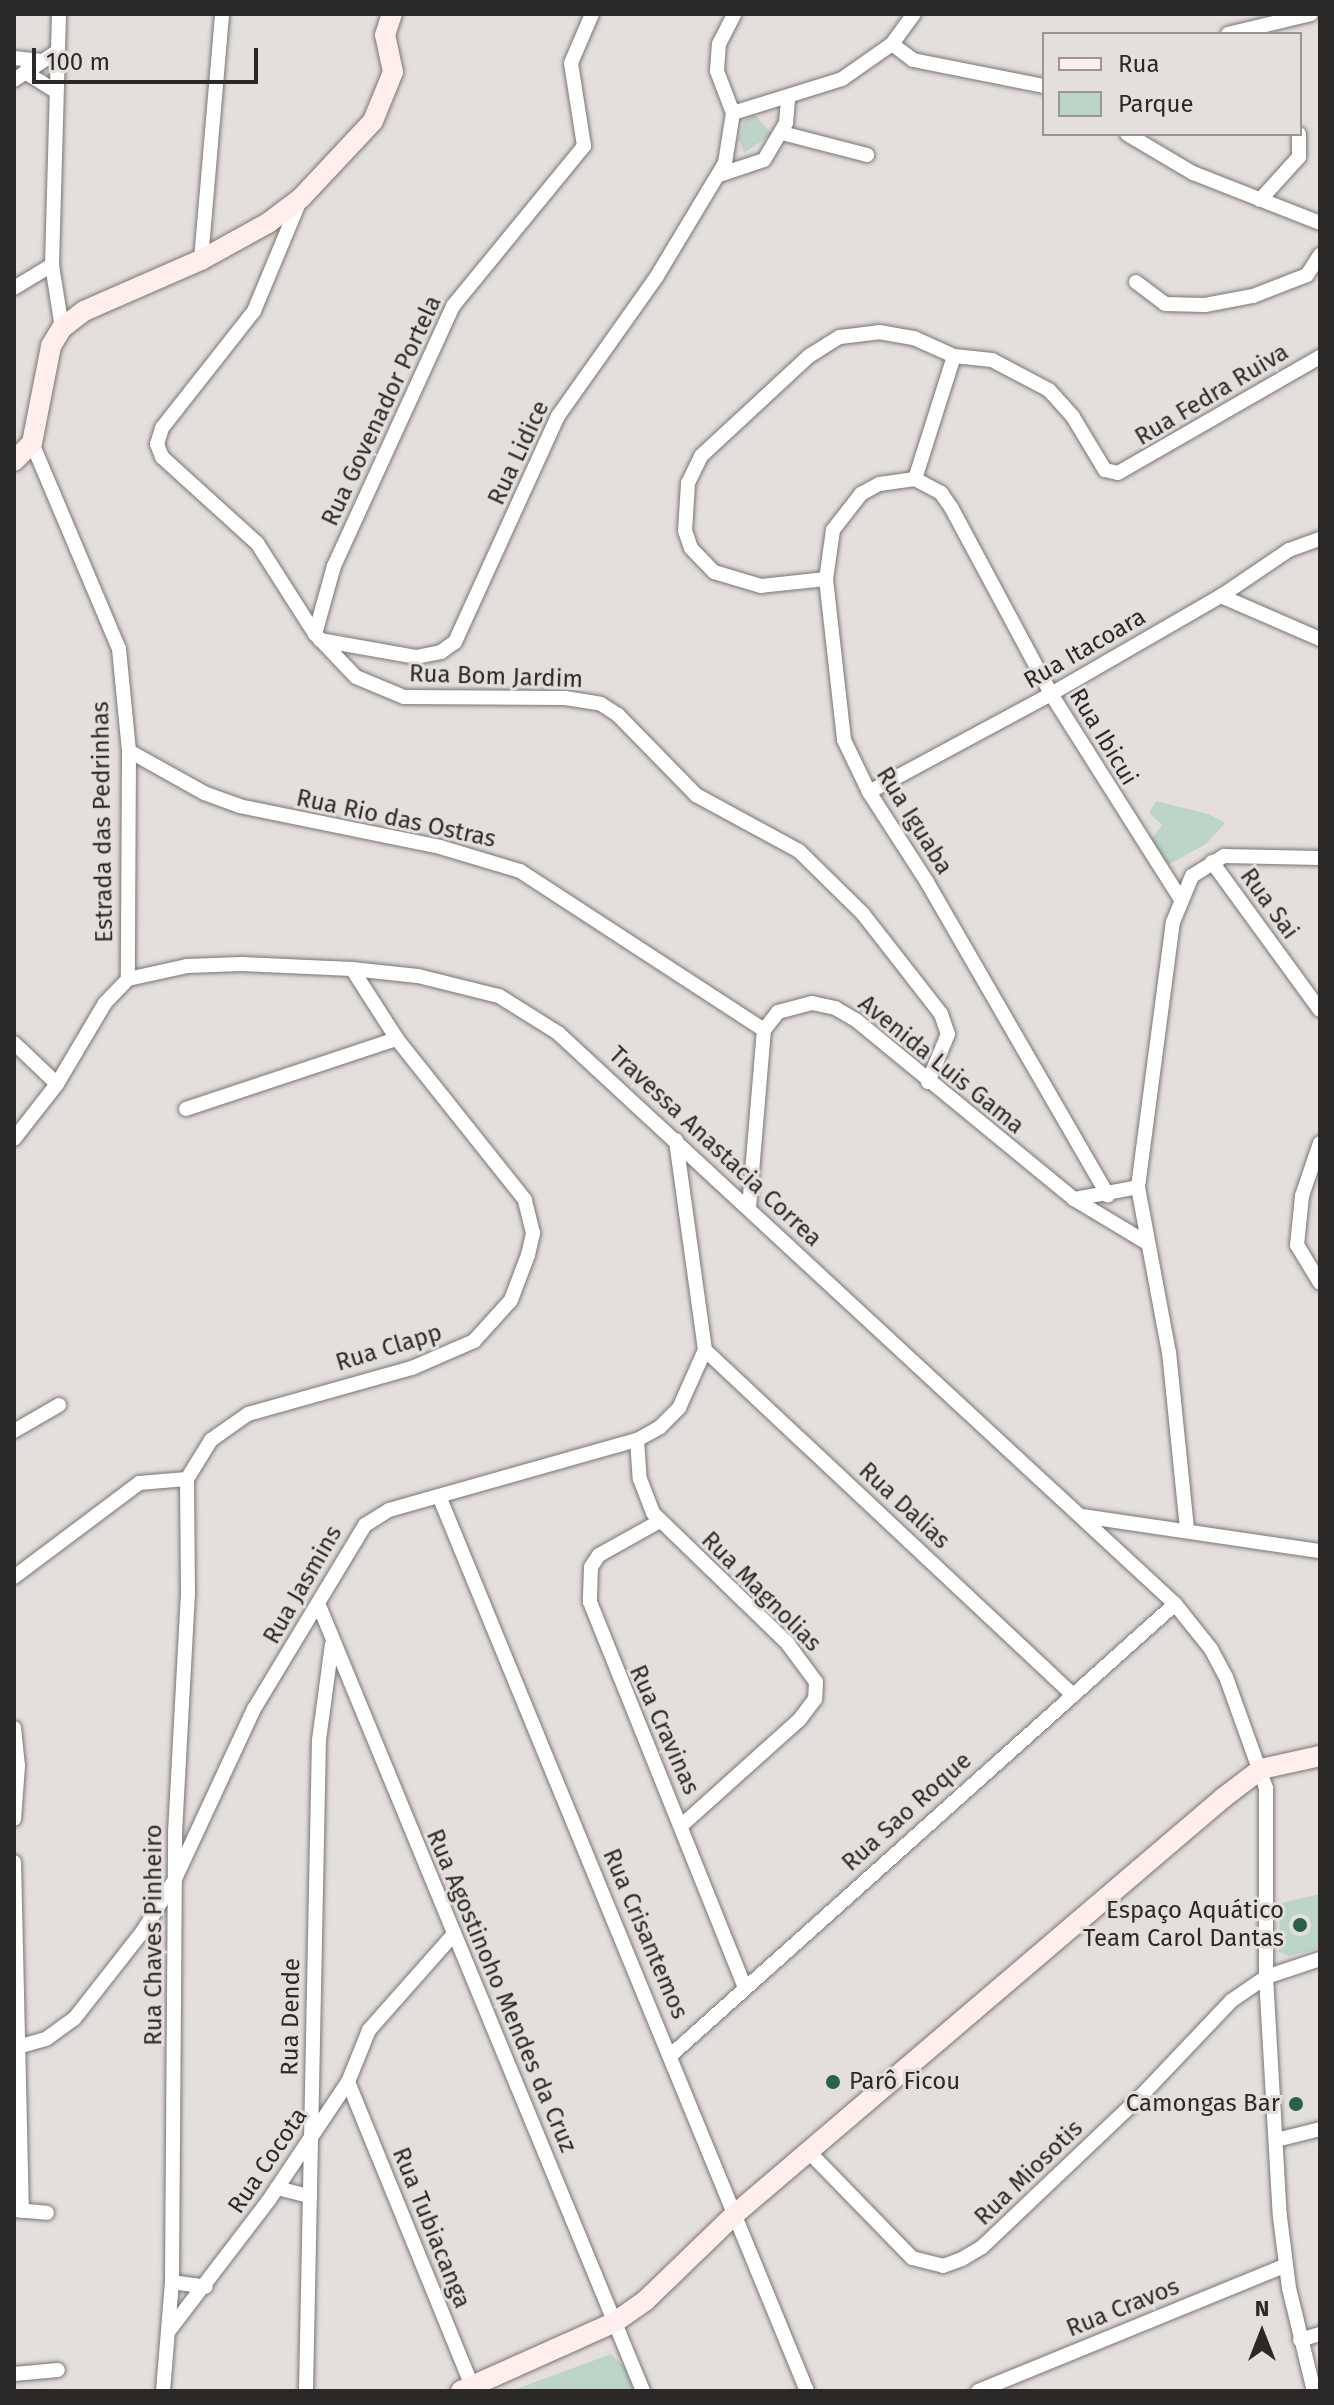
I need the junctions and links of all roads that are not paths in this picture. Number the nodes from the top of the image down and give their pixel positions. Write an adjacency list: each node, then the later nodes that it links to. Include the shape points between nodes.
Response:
1 (59, 14): 12 (street)
2 (222, 14): 29 (street)
3 (384, 14): 10 (street)
4 (392, 14): 10 (street)
5 (592, 14): 42 (street, Rua Govenador Portela, via 571,63 584,146 468,283 447,316 334,566)
6 (734, 14): 19 (street, via 719,44 717,71)
7 (914, 14): 11 (street)
8 (1311, 14): 9 (street)
9 (1265, 30)
10 (385, 35): 25 (street, via 393,72 373,121)
11 (892, 44): 16 (street, via 913,60); 18 (street, via 842,79)
12 (58, 51): 14 (street); 17 (street)
13 (14, 58): 14 (street)
14 (42, 61): 15 (street)
15 (20, 76): 17 (street)
16 (1042, 86)
17 (56, 91): 30 (street)
18 (788, 98): 19 (street); 20 (street)
19 (734, 119): 24 (street, Rua Lidice)
20 (782, 133): 23 (street); 24 (street, via 764,160)
21 (1130, 136): 26 (street, via 1193,173)
22 (1299, 136): 26 (street, via 1299,157)
23 (867, 155)
24 (719, 175): 42 (street, Rua Lidice, via 558,416 455,642 441,652 416,657)
25 (301, 198): 29 (street); 42 (street, Rua Bom Jardim, via 254,311 162,428 157,444 172,468 257,543)
26 (1260, 200): 27 (street)
27 (1320, 223)
28 (1320, 255): 31 (street, via 1307,275 1253,296 1205,305 1165,304)
29 (201, 260): 33 (street, via 84,311)
30 (52, 265): 32 (street); 33 (street)
31 (1136, 282)
32 (14, 288)
33 (62, 328): 36 (street, via 51,346)
34 (954, 356): 35 (street, Rua Fedra Ruiva, via 992,360 1049,390 1073,417 1105,470 1126,472); 38 (street); 40 (street, via 903,336 840,337 809,356 701,456 688,483 685,531 691,548 714,572 761,586)
35 (1320, 357)
36 (32, 443): 37 (street); 45 (street, Estrada das Pedrinhas, via 75,556 114,631)
37 (14, 461)
38 (915, 479): 40 (street, Rua Iguaba, via 879,484 845,509 833,530); 44 (street, Rua Ibicui, via 941,493 952,509)
39 (1320, 539): 41 (street, Rua Itacoara, via 1289,550)
40 (826, 579): 46 (street, Rua Iguaba, via 844,740)
41 (1221, 596): 43 (street); 44 (street, Rua Itacoara)
42 (318, 637): 56 (street, Rua Bom Jardim, via 356,677 404,697 565,698 601,704 618,715 696,795 799,851 863,914 947,1025 944,1052)
43 (1320, 639)
44 (1051, 694): 46 (street, Rua Itacoara); 49 (street, Rua Ibicui)
45 (129, 751): 51 (street, Estrada das Pedrinhas); 53 (street, Rua Rio das Ostras, via 204,793 239,806 440,847 520,871)
46 (869, 792): 63 (street, Rua Iguaba, via 927,882)
47 (1320, 858): 48 (street, via 1237,853)
48 (1212, 862): 49 (street, via 1192,876); 52 (street, Rua Sai)
49 (1180, 898): 62 (street, via 1152,1059)
50 (352, 969): 51 (street, Travessa Anastacia Correa, via 187,966); 54 (street, Rua Clapp); 60 (street, Travessa Anastacia Correa, via 432,978 499,996 558,1033)
51 (128, 979): 57 (street, via 100,1010)
52 (1320, 1010)
53 (764, 1030): 56 (street, Avenida Luis Gama, via 791,1006 835,1008); 65 (street)
54 (397, 1039): 58 (street); 72 (street, Rua Clapp, via 525,1200 533,1233 511,1300 493,1326 449,1356 235,1421 211,1440)
55 (14, 1043): 57 (street)
56 (928, 1082): 64 (street, Avenida Luis Gama)
57 (57, 1084): 59 (street)
58 (186, 1109)
59 (14, 1139)
60 (676, 1140): 65 (street, Travessa Anastacia Correa); 68 (street)
61 (1320, 1143): 67 (street, via 1302,1196 1297,1245)
62 (1138, 1187): 63 (street); 66 (street)
63 (1108, 1196): 64 (street)
64 (1074, 1199): 66 (street, Avenida Luis Gama)
65 (749, 1208): 74 (street, Travessa Anastacia Correa)
66 (1144, 1241): 76 (street, via 1169,1353)
67 (1320, 1283)
68 (705, 1350): 71 (street, Rua Jasmins, via 679,1408); 82 (street, Rua Dalias)
69 (59, 1405): 70 (street)
70 (14, 1431)
71 (637, 1440): 73 (street, Rua Jasmins); 75 (street, Rua Magnolias, via 640,1479)
72 (187, 1479): 78 (street, via 139,1483); 89 (street, Rua Chaves Pinheiro, via 188,1595)
73 (439, 1496): 80 (street, Rua Jasmins, via 389,1510 365,1525 348,1547); 95 (street, Rua Crisantemos)
74 (1082, 1516): 76 (street); 79 (street, Travessa Anastacia Correa)
75 (660, 1521): 87 (street, Rua Cravinas, via 599,1555 591,1567 589,1592 611,1663); 87 (street, Rua Magnolias, via 788,1644 816,1682 815,1699 799,1720)
76 (1187, 1529): 77 (street)
77 (1320, 1551)
78 (14, 1577)
79 (1175, 1604): 82 (street, Rua Sao Roque); 85 (street, Travessa Anastacia Correa, via 1211,1649)
80 (320, 1608): 81 (street, Rua Agostinoho Mendes da Cruz); 89 (street, Rua Jasmins, via 254,1709)
81 (332, 1644): 90 (street, Rua Agostinoho Mendes da Cruz); 98 (street, Rua Dende, via 319,1740)
82 (1072, 1694): 93 (street, Rua Sao Roque)
83 (14, 1728): 86 (street)
84 (1320, 1756): 85 (street)
85 (1261, 1769): 92 (street, Travessa Anastacia Correa, via 1269,1804); 100 (street)
86 (14, 1819)
87 (682, 1825): 93 (street, Rua Cravinas)
88 (14, 1862): 94 (street)
89 (175, 1879): 94 (street, Rua Jasmins, via 119,1964 74,2019); 107 (street, Rua Chaves Pinheiro)
90 (453, 1935): 96 (street, Rua Cocota, via 369,2030); 109 (street, Rua Agostinoho Mendes da Cruz)
91 (1320, 1959): 92 (street, Rua Miosotis)
92 (1266, 1977): 99 (street, Travessa Anastacia Correa); 100 (street, Rua Miosotis, via 1231,2001 1141,2096 982,2247 962,2259 943,2266 912,2258)
93 (745, 1987): 95 (street, Rua Sao Roque)
94 (17, 2048): 103 (street)
95 (671, 2055): 105 (street, Rua Crisantemos)
96 (348, 2082): 98 (street, Rua Cocota); 115 (street, Rua Tubiacanga)
97 (1320, 2129): 99 (street)
98 (312, 2135): 101 (street, Rua Cocota); 102 (street, Rua Dende)
99 (1276, 2140): 106 (street, Travessa Anastacia Correa)
100 (810, 2153): 105 (street)
101 (277, 2188): 102 (street); 108 (street, Rua Cocota)
102 (310, 2196): 117 (street, Rua Dende)
103 (18, 2210): 104 (street)
104 (47, 2213)
105 (734, 2215): 109 (street); 119 (street, Rua Crisantemos)
106 (1285, 2266): 112 (street, Travessa Anastacia Correa); 120 (street, Rua Cravos)
107 (172, 2282): 108 (street); 110 (street, Rua Chaves Pinheiro)
108 (206, 2287): 110 (street, Rua Cocota)
109 (615, 2322): 115 (street); 118 (street, Rua Agostinoho Mendes da Cruz)
110 (168, 2332): 116 (street, Rua Chaves Pinheiro)
111 (1320, 2334): 112 (street)
112 (1300, 2340): 121 (street, Travessa Anastacia Correa)
113 (58, 2370): 114 (street)
114 (14, 2374)
115 (469, 2389)
116 (163, 2391)
117 (306, 2391)
118 (643, 2391)
119 (807, 2391)
120 (978, 2391)
121 (1314, 2391)

